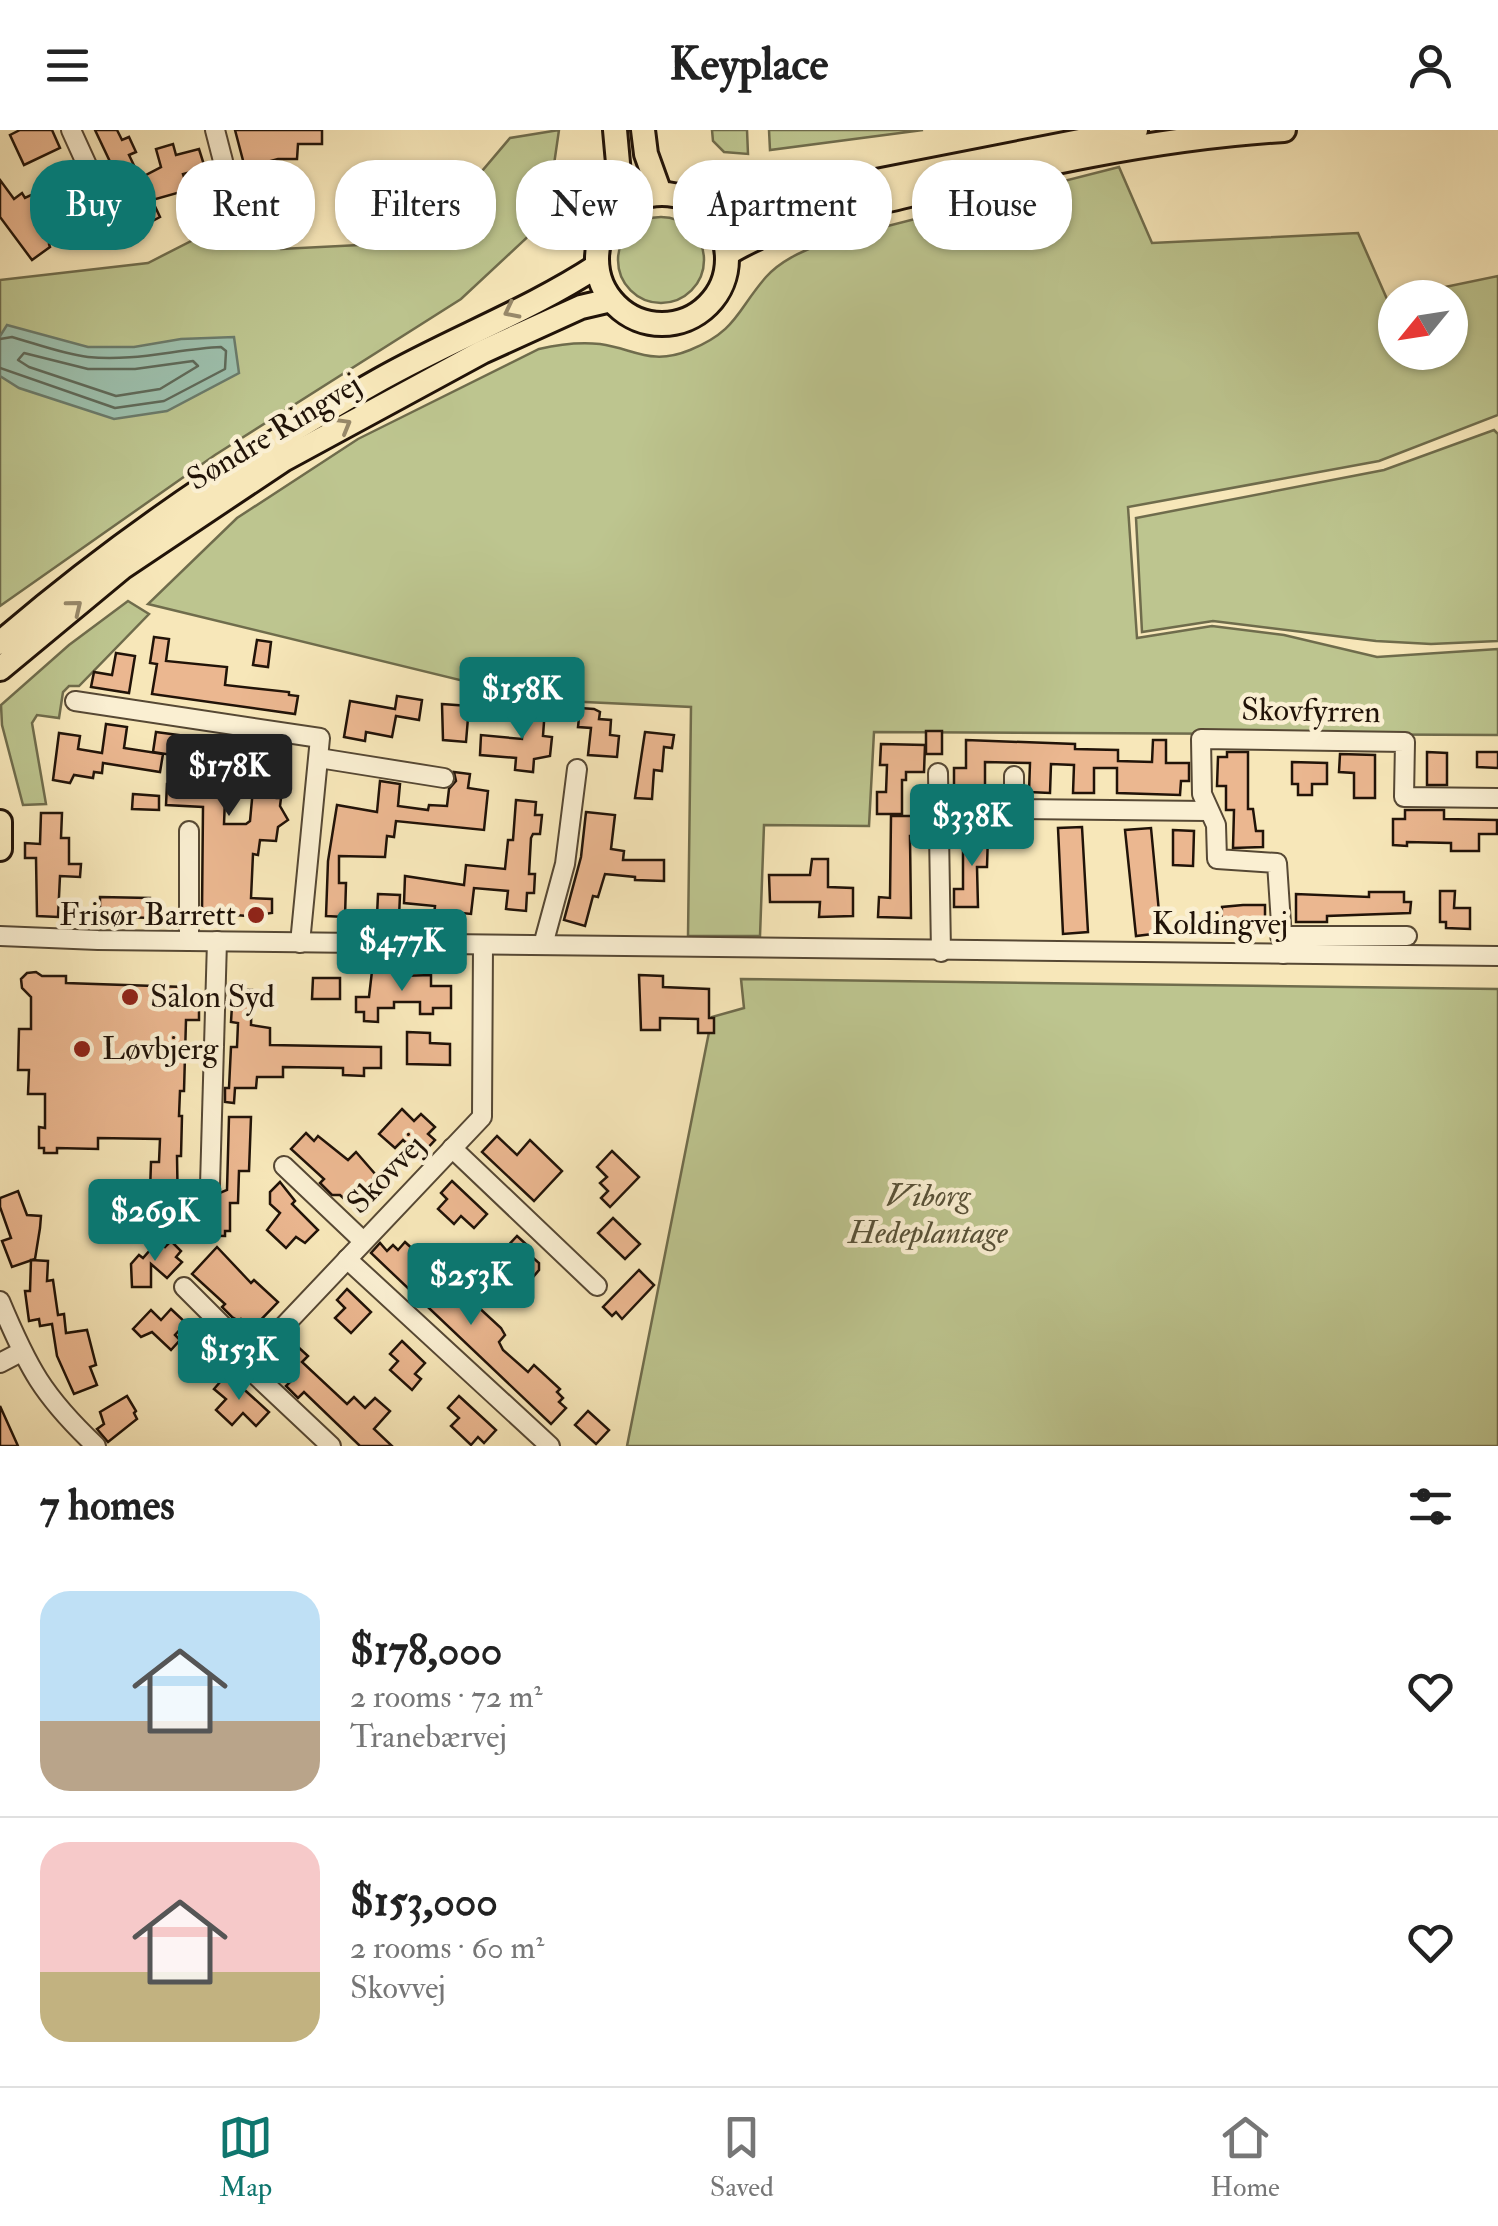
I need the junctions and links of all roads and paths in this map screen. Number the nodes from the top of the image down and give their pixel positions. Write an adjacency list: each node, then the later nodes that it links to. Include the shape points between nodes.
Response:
1 (71, 130): 7 (street)
2 (215, 130): 8 (street)
3 (615, 130): 9 (main road)
4 (642, 130): 11 (main road)
5 (1136, 130): 10 (main road)
6 (1284, 130): 16 (main road, via 1144,145 1027,167 798,225)
7 (85, 160)
8 (223, 160)
9 (618, 160)
10 (892, 178)
11 (660, 193): 12 (main road); 13 (main road)
12 (653, 195)
13 (673, 196)
14 (599, 250): 17 (main road)
15 (726, 250): 16 (main road)
16 (727, 254): 18 (main road, via 715,297 693,316 649,322)
17 (597, 266): 18 (main road); 19 (main road, Søndre Ringvej, one-way to 19, via 382,378 272,444 150,526)
18 (612, 300): 20 (main road, Søndre Ringvej, one-way to 18, via 123,568 283,460 482,352 581,307)
19 (4, 638)
20 (0, 669)
21 (75, 701): 22 (street, via 320,738)
22 (320, 758): 26 (street); 36 (street)
23 (577, 769): 38 (street, via 564,864)
24 (938, 772): 40 (street)
25 (1014, 776): 28 (street, via 1014,810)
26 (444, 778)
27 (1498, 798): 28 (street, Skovfyrren, via 1404,796 1405,742 1201,739)
28 (1208, 812): 39 (street, Skovfyrren, via 1216,825 1217,859 1277,863)
29 (0, 822): 31 (main road)
30 (189, 831): 34 (street)
31 (0, 849)
32 (0, 936): 34 (street, Koldingvej)
33 (1407, 936): 39 (street)
34 (189, 941): 35 (street, Koldingvej)
35 (217, 941): 36 (street, Koldingvej); 44 (street)
36 (300, 942): 37 (street, Koldingvej)
37 (483, 945): 38 (street, Koldingvej); 42 (street, Skovvej, via 482,1116)
38 (543, 945): 40 (street, Koldingvej)
39 (1281, 945): 40 (street, Koldingvej); 41 (street, Koldingvej)
40 (940, 952)
41 (1498, 956)
42 (452, 1148): 45 (street, Skovvej); 47 (street, Skovvej)
43 (284, 1166): 45 (street, Skovvej)
44 (210, 1185)
45 (363, 1241): 46 (street, Skovvej)
46 (347, 1258): 51 (street, Skovvej); 55 (street, Skovvej)
47 (597, 1286)
48 (184, 1288): 51 (street)
49 (0, 1301): 50 (street)
50 (21, 1352): 52 (street); 53 (street, via 43,1392)
51 (253, 1356): 54 (street, via 246,1366)
52 (0, 1363)
53 (96, 1446)
54 (331, 1446)
55 (550, 1446)

